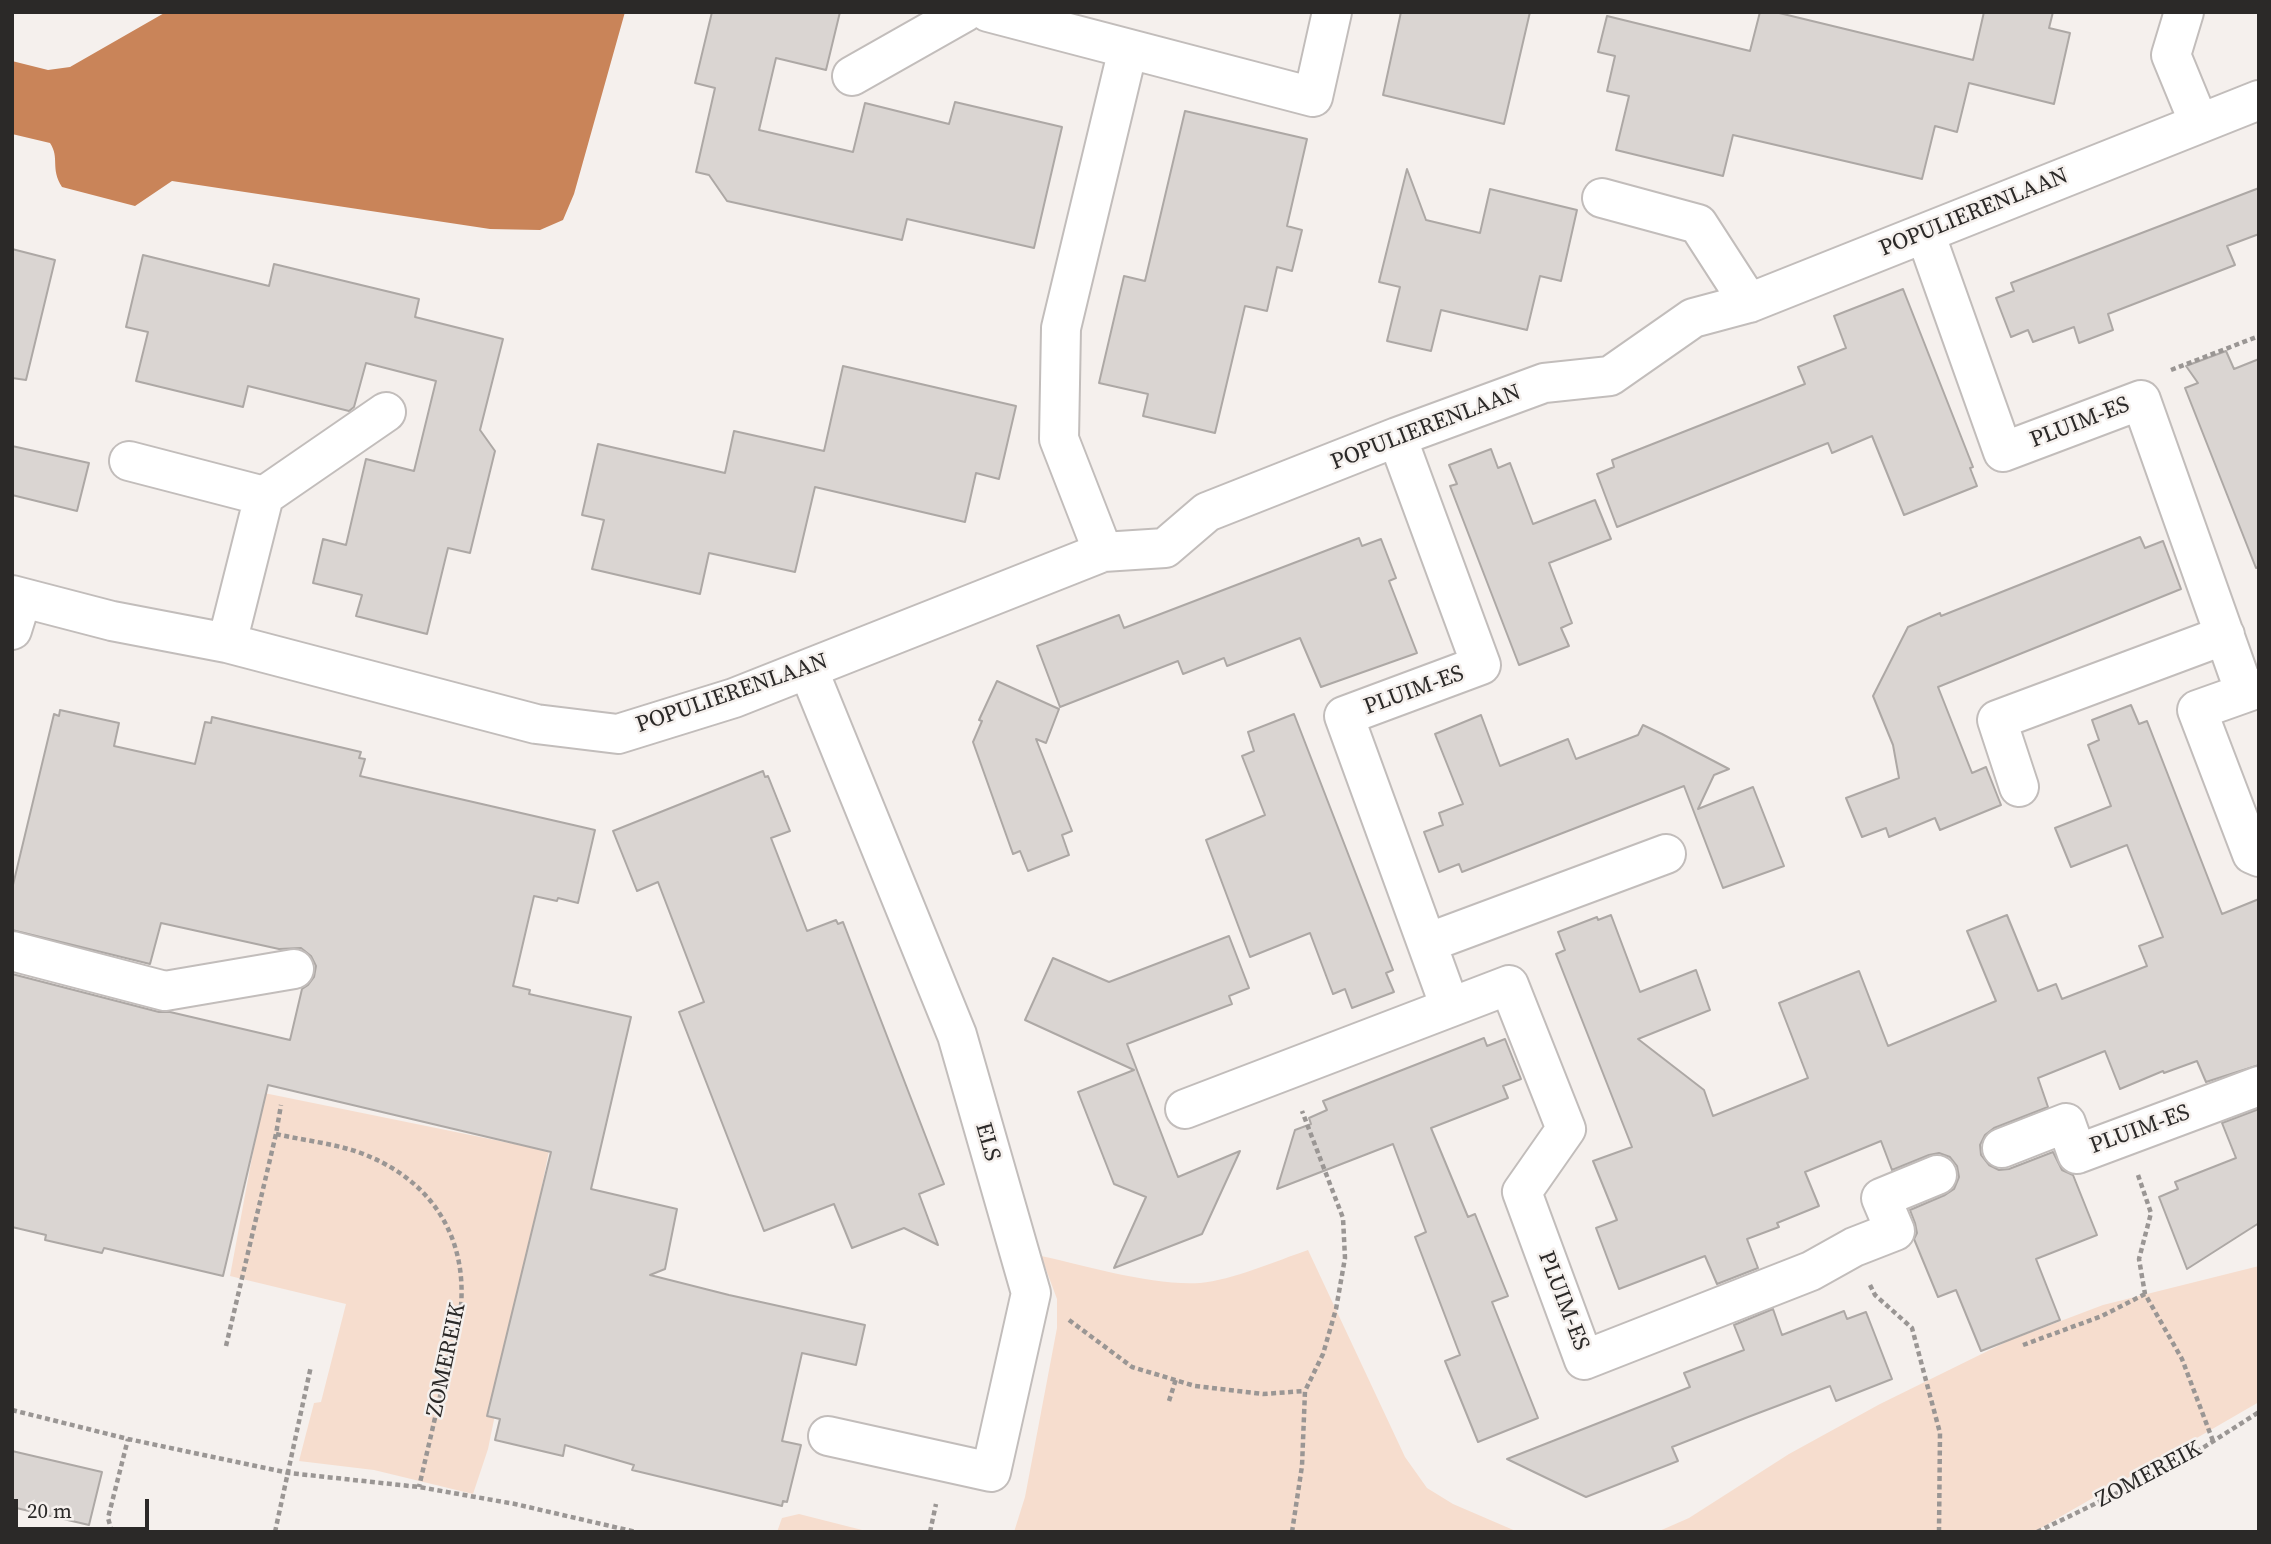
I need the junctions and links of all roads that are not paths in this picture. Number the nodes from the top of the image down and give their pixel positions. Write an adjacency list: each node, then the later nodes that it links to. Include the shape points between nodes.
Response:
1 (965, 12): 7 (street)
2 (988, 12): 5 (street)
3 (1332, 12): 6 (street, via 1312,97)
4 (2183, 12): 9 (street, via 2171,55)
5 (1054, 21): 6 (street)
6 (1128, 49): 17 (street, via 1062,328 1059,439)
7 (852, 76)
8 (2259, 100): 9 (street, POPULIERENLAAN)
9 (2199, 123): 11 (street, POPULIERENLAAN)
10 (1602, 198): 12 (street, via 1698,224)
11 (1925, 233): 12 (street, POPULIERENLAAN); 19 (street, PLUIM-ES, via 2003,452 2141,400)
12 (1749, 303): 14 (street, POPULIERENLAAN, via 1693,318 1610,376 1544,383)
13 (386, 412): 16 (street)
14 (1397, 437): 17 (street, POPULIERENLAAN, via 1207,512 1165,548); 26 (street, PLUIM-ES, via 1481,665 1344,716)
15 (129, 461): 16 (street)
16 (264, 496): 20 (street)
17 (1103, 552): 21 (street, POPULIERENLAAN)
18 (15, 608): 20 (street, POPULIERENLAAN)
19 (2225, 635): 22 (street, PLUIM-ES); 23 (street, via 1997,720)
20 (227, 643): 21 (street, POPULIERENLAAN, via 536,724 618,734)
21 (808, 669): 34 (street, ELS, via 957,1035 1031,1293 991,1472)
22 (2252, 690): 25 (street, PLUIM-ES, via 2197,710 2252,854)
23 (2019, 787)
24 (1666, 854): 26 (street)
25 (2259, 857)
26 (1427, 943): 29 (street, PLUIM-ES)
27 (12, 951): 28 (street, via 165,991)
28 (294, 969)
29 (1450, 1007): 31 (street, PLUIM-ES); 33 (street, PLUIM-ES, via 1509,985 1566,1129 1522,1192 1584,1360 1811,1271 1895,1231 1881,1198)
30 (2259, 1086): 32 (street, PLUIM-ES, via 2077,1154 2066,1123)
31 (1185, 1109)
32 (2003, 1148)
33 (1937, 1175)
34 (828, 1436)

